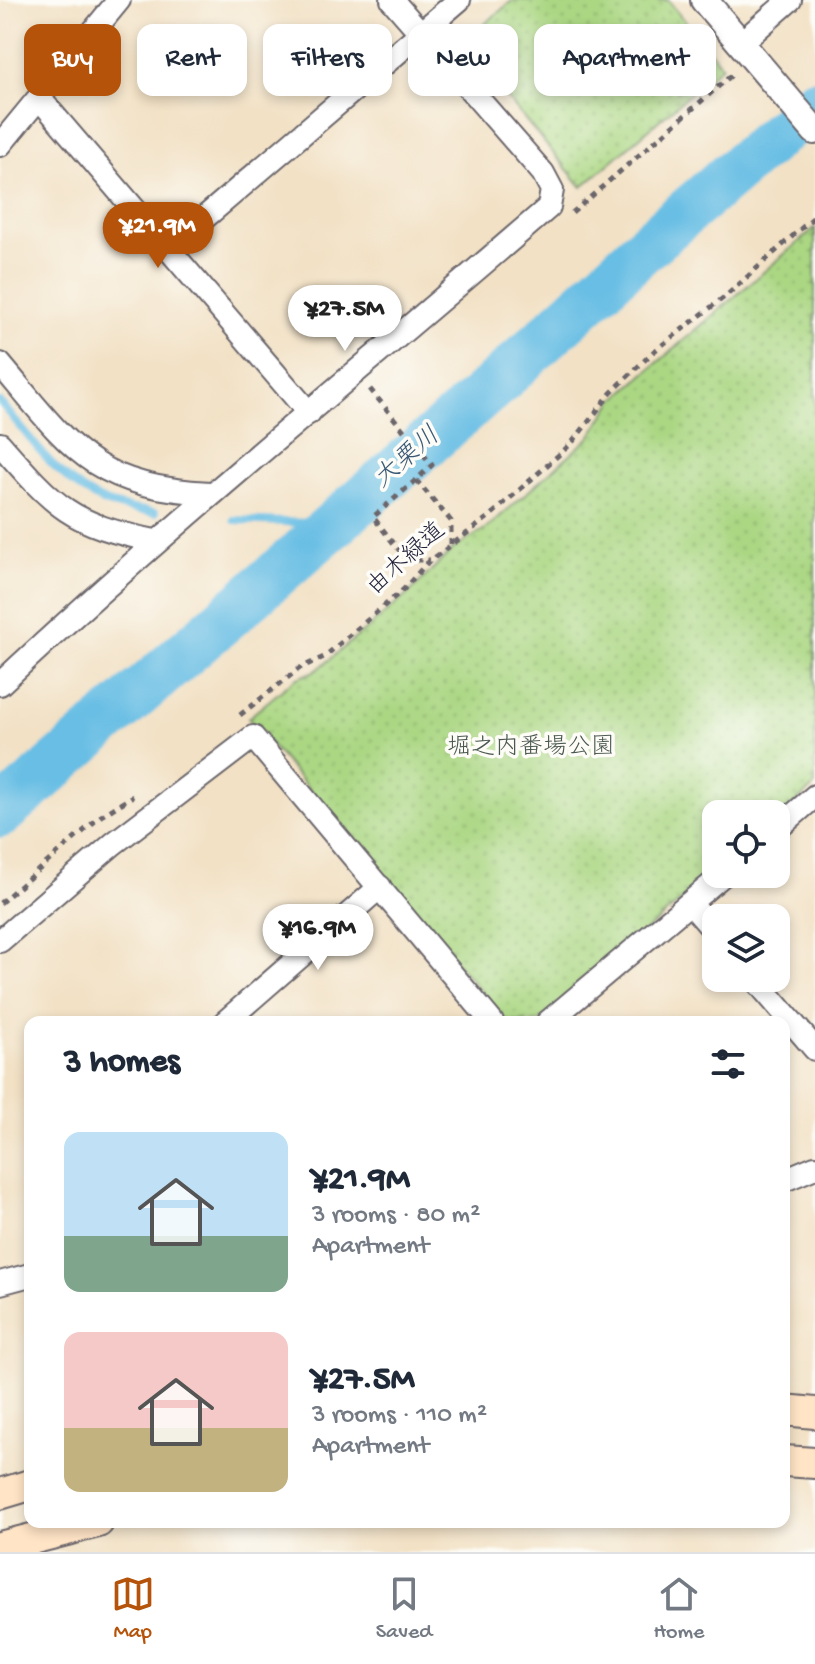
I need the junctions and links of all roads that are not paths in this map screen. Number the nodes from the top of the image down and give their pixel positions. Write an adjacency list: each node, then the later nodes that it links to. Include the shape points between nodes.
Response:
1 (119, 0): 11 (street)
2 (392, 0): 6 (street)
3 (459, 0): 7 (street)
4 (704, 0): 9 (street)
5 (790, 0): 9 (street)
6 (413, 24)
7 (431, 24)
8 (408, 44): 14 (street)
9 (748, 52): 12 (street)
10 (476, 96): 16 (street, via 543,173 552,190 549,207)
11 (40, 99): 13 (street); 14 (street)
12 (815, 131)
13 (0, 145)
14 (169, 248): 16 (street)
15 (0, 364): 18 (street, via 69,445 95,466 139,485)
16 (309, 413): 18 (street)
17 (0, 444): 19 (street, via 41,490 83,522)
18 (210, 493): 19 (street)
19 (155, 541): 20 (street)
20 (0, 684)
21 (815, 796): 22 (street)
22 (790, 818)
23 (380, 887): 27 (street, via 253,737 113,844); 29 (street); 30 (street)
24 (708, 888): 25 (street)
25 (690, 903): 26 (street); 31 (street)
26 (702, 917)
27 (0, 941)
28 (766, 992): 32 (street)
29 (232, 1016)
30 (487, 1016)
31 (555, 1016)
32 (787, 1016)
33 (790, 1020): 34 (street)
34 (815, 1049)
35 (815, 1167): 36 (street)
36 (790, 1177)
37 (24, 1277): 38 (street)
38 (0, 1283)
39 (790, 1411): 40 (main road)
40 (815, 1413)
41 (790, 1461): 42 (main road)
42 (815, 1463)
43 (24, 1487): 44 (main road)
44 (0, 1494)
45 (74, 1528): 46 (main road)
46 (0, 1547)

